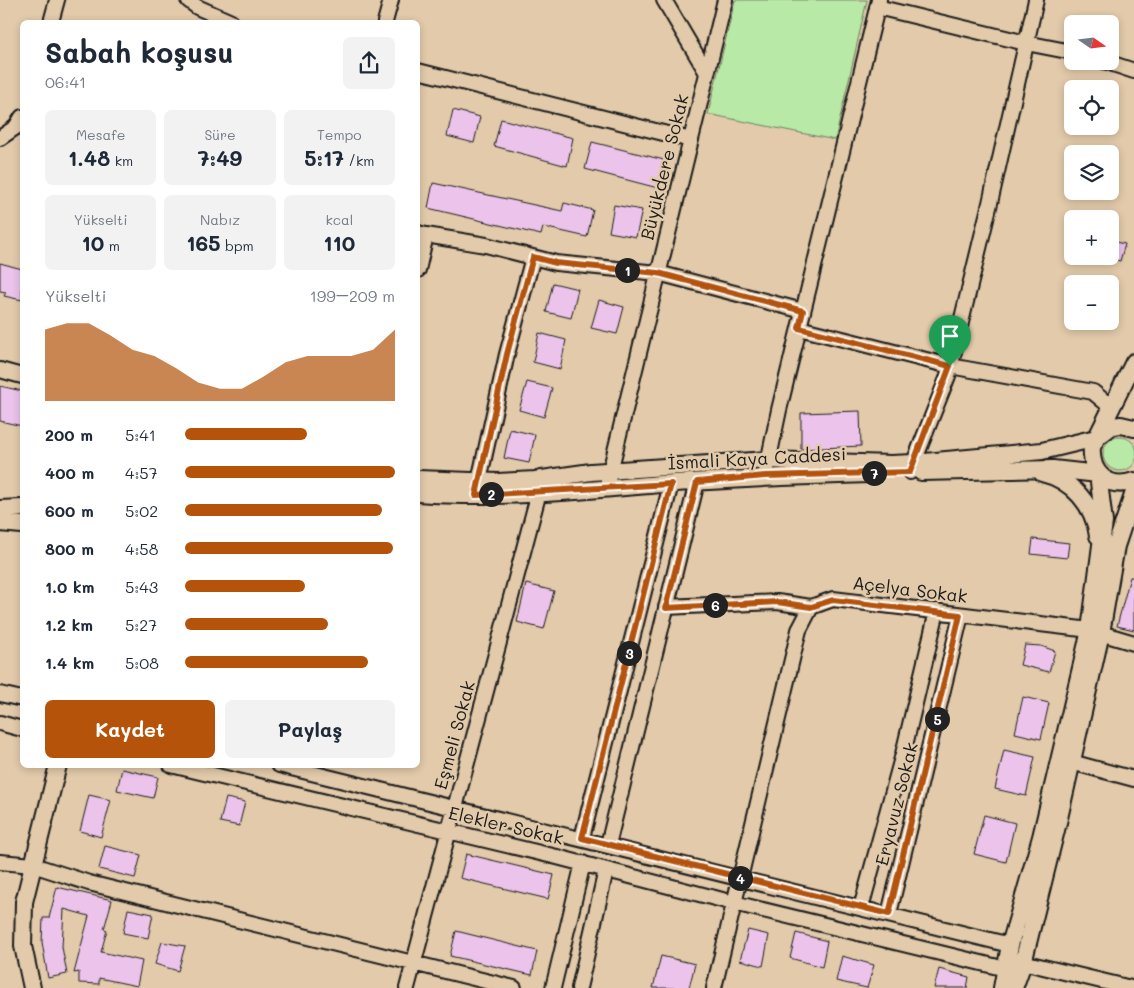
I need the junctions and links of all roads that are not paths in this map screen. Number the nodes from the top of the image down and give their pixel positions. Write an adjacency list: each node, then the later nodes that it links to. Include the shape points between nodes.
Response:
1 (57, 0): 8 (street)
2 (188, 0): 9 (street)
3 (391, 0): 10 (street)
4 (664, 0): 16 (street)
5 (725, 0): 16 (street, Büyükdere Sokak)
6 (1036, 0): 11 (street)
7 (878, 3): 11 (street); 25 (street)
8 (52, 20)
9 (226, 20)
10 (386, 20)
11 (1026, 43): 12 (street); 28 (street)
12 (1064, 50)
13 (1119, 66): 14 (street)
14 (1134, 71)
15 (420, 72): 20 (street)
16 (707, 74): 20 (street, Büyükdere Sokak)
17 (20, 124): 18 (street); 19 (street)
18 (0, 127)
19 (0, 138)
20 (691, 140): 24 (street, Büyükdere Sokak)
21 (422, 234): 22 (street); 23 (street)
22 (420, 252)
23 (533, 257): 24 (street, via 556,263); 44 (street)
24 (658, 273): 25 (street); 36 (street, Büyükdere Sokak)
25 (803, 311): 26 (street)
26 (799, 328): 28 (street); 34 (street)
27 (1134, 362): 31 (street)
28 (950, 366): 31 (street, via 1093,392); 35 (street)
29 (0, 370): 30 (street)
30 (20, 375)
31 (1112, 407): 33 (street)
32 (1134, 428): 33 (street, via 1112,426)
33 (1096, 438): 35 (street, via 1042,451); 38 (street, via 1091,456)
34 (768, 460): 35 (street, via 891,464); 36 (street); 39 (street)
35 (912, 468): 37 (street, İsmali Kaya Caddesi); 39 (street, İsmali Kaya Caddesi)
36 (610, 470): 44 (street); 45 (street, Büyükdere Sokak)
37 (1025, 470): 38 (street, İsmali Kaya Caddesi, via 1071,469); 53 (street, via 1052,475 1079,495 1097,527)
38 (1098, 474): 41 (street, İsmali Kaya Caddesi, via 1115,484); 53 (street, via 1104,522)
39 (765, 476): 42 (street, İsmali Kaya Caddesi)
40 (420, 479): 44 (street)
41 (1134, 481)
42 (697, 482): 43 (street, İsmali Kaya Caddesi); 55 (street)
43 (671, 484): 45 (street, İsmali Kaya Caddesi); 72 (street)
44 (477, 488): 46 (street, İsmali Kaya Caddesi); 48 (street, İsmali Kaya Caddesi)
45 (606, 489): 46 (street, İsmali Kaya Caddesi)
46 (539, 492): 70 (street, Eşmeli Sokak)
47 (1134, 492): 58 (street, via 1116,546)
48 (420, 493)
49 (20, 508): 50 (street)
50 (0, 509)
51 (0, 523): 52 (street)
52 (20, 524)
53 (1100, 560): 58 (street)
54 (811, 607): 55 (street, Açelya Sokak, via 777,602); 56 (street, Açelya Sokak, via 833,600); 78 (street, via 799,630)
55 (666, 608): 73 (street)
56 (937, 611): 57 (street, Açelya Sokak); 80 (street, Eryavuz Sokak, via 904,754)
57 (960, 615): 58 (street, Açelya Sokak); 81 (street, Eryavuz Sokak)
58 (1095, 632): 59 (street, Açelya Sokak); 64 (street); 82 (street)
59 (1134, 643)
60 (0, 694): 61 (street)
61 (20, 699)
62 (0, 723): 63 (street)
63 (20, 728)
64 (1071, 762): 69 (street); 82 (street)
65 (57, 768): 76 (street)
66 (183, 768): 71 (street, Elekler Sokak)
67 (307, 768): 68 (street, Elekler Sokak)
68 (325, 770): 70 (street, Elekler Sokak)
69 (1134, 779)
70 (455, 807): 71 (street, Eşmeli Sokak); 72 (street, Elekler Sokak)
71 (448, 832): 75 (street, Elekler Sokak); 83 (street, Eşmeli Sokak)
72 (582, 838): 73 (street, Elekler Sokak)
73 (608, 845): 78 (street, Elekler Sokak)
74 (0, 862): 76 (street)
75 (583, 864): 77 (street, Elekler Sokak); 87 (street)
76 (33, 865): 83 (street, via 89,883); 84 (street, via 24,902 23,946)
77 (606, 870): 79 (street, Elekler Sokak); 88 (street)
78 (740, 878): 79 (street); 80 (street, Elekler Sokak)
79 (734, 903): 82 (street, Elekler Sokak); 89 (street)
80 (861, 908): 81 (street, Elekler Sokak)
81 (889, 914): 82 (street, Elekler Sokak)
82 (1012, 959): 90 (street); 91 (street); 92 (street)
83 (413, 964): 85 (street, Eşmeli Sokak); 86 (street)
84 (32, 988)
85 (406, 988)
86 (514, 988)
87 (553, 988)
88 (579, 988)
89 (714, 988)
90 (1002, 988)
91 (1014, 988)
92 (1131, 988)

